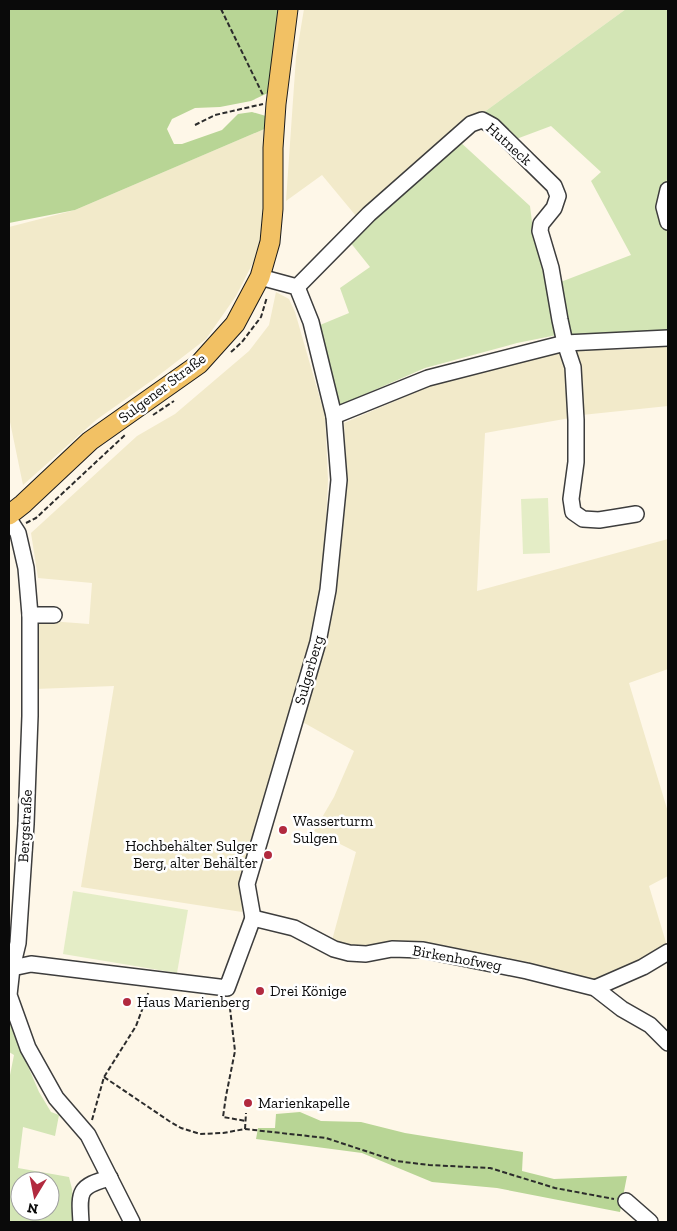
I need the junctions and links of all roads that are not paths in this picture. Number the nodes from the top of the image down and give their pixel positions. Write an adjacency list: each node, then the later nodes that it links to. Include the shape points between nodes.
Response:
1 (288, 9): 4 (main road, Sulgener Straße, via 276,104 270,242)
2 (668, 190): 3 (street, via 664,207)
3 (668, 222)
4 (260, 276): 5 (street); 9 (main road, Sulgener Straße, via 235,324 198,364 90,441)
5 (296, 287): 7 (street, Hutneck, via 369,214 472,124 482,120 554,186 558,196 540,231 552,268); 8 (street, via 311,322)
6 (668, 338): 7 (street)
7 (564, 342): 8 (street, via 428,378); 10 (street, Hutneck, via 573,368 576,420 573,512 583,519 599,520)
8 (334, 416): 13 (street, Sulgerberg, via 339,480 328,590 318,642 247,884)
9 (13, 511): 11 (street, Bergstraße, via 26,568)
10 (636, 514)
11 (30, 614): 12 (street); 15 (street, Bergstraße, via 26,824 18,943)
12 (54, 615)
13 (253, 918): 15 (street, via 227,988 31,964); 16 (street, Birkenhofweg, via 294,928 334,950 366,954 392,949 423,950)
14 (668, 952): 16 (street)
15 (10, 967): 18 (street, Bergstraße, via 9,995 28,1048 56,1098 88,1135)
16 (595, 988): 17 (street, Birkenhofweg, via 650,1025)
17 (668, 1043)
18 (110, 1178): 20 (street, via 94,1182 83,1190); 21 (street, Bergstraße)
19 (626, 1201): 22 (street)
20 (81, 1222)
21 (132, 1222)
22 (650, 1222)

